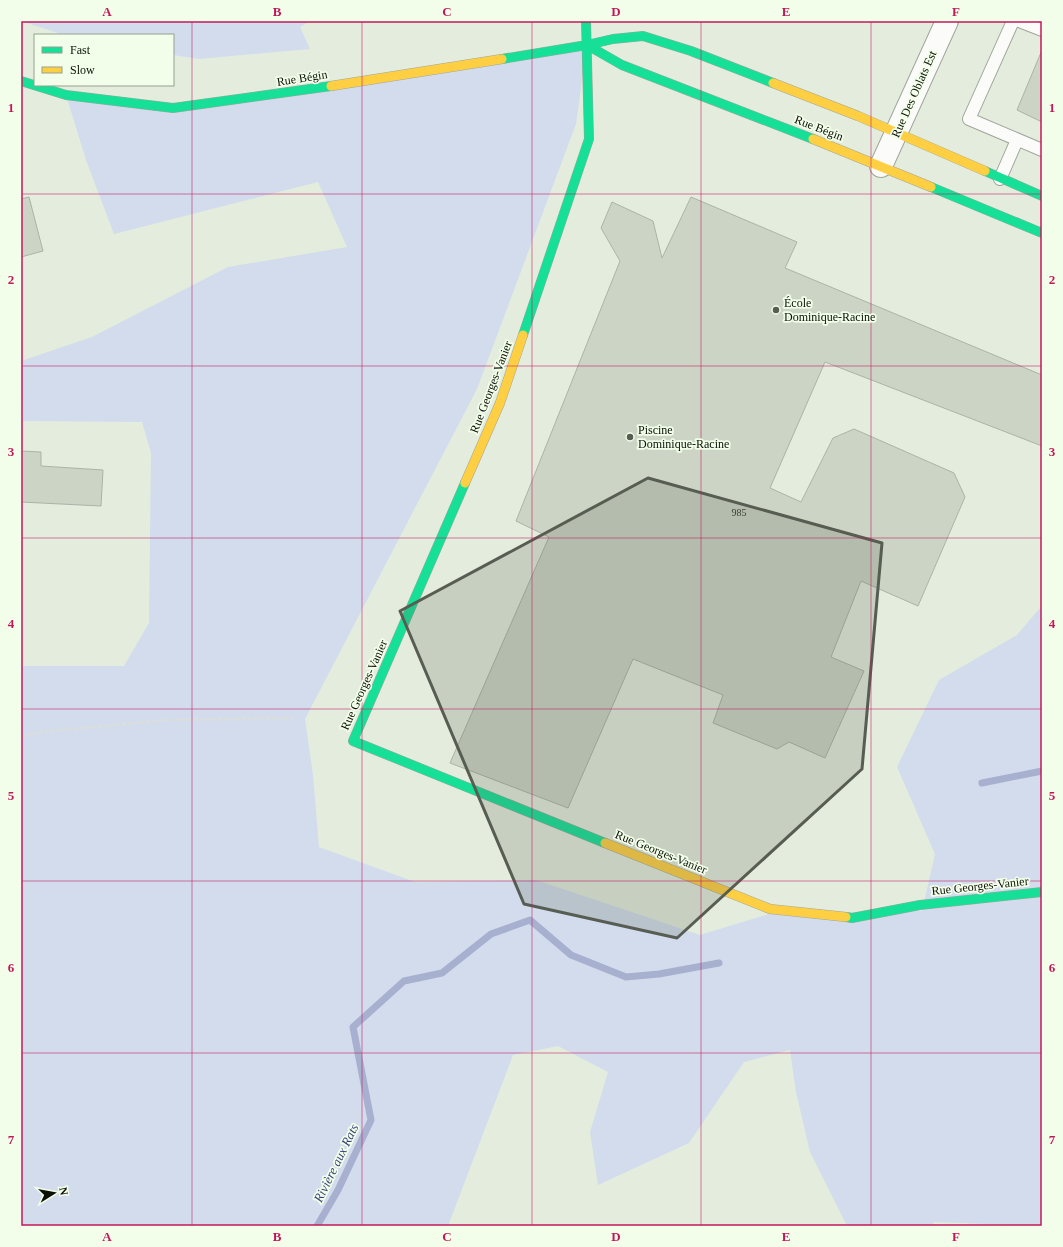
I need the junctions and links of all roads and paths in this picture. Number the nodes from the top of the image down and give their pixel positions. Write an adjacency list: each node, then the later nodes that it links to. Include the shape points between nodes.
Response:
1 (586, 21): 6 (street)
2 (947, 21): 10 (street, Rue Des Oblats Est)
3 (1013, 21): 11 (lane, via 969,119)
4 (1019, 21): 5 (lane)
5 (1042, 30)
6 (587, 45): 9 (street, Rue Bégin, via 278,94 172,108 66,94); 10 (street, Rue Bégin, via 643,36 698,54 858,116); 13 (street, Rue Bégin, via 622,65); 19 (street, Rue Georges-Vanier, via 589,139 584,154 500,403 353,741 770,909 852,918 920,905)
7 (21, 81): 8 (street, Rue Bégin)
8 (34, 85)
9 (38, 86)
10 (896, 134): 13 (street, Rue Des Oblats Est); 14 (street, Rue Bégin)
11 (1017, 140): 12 (lane); 14 (lane)
12 (1042, 150)
13 (881, 166): 16 (street, Rue Bégin)
14 (1000, 179): 15 (street, Rue Bégin)
15 (1042, 196)
16 (1042, 233)
17 (294, 718): 18 (path, via 166,720 42,732)
18 (21, 737)
19 (1042, 892)

